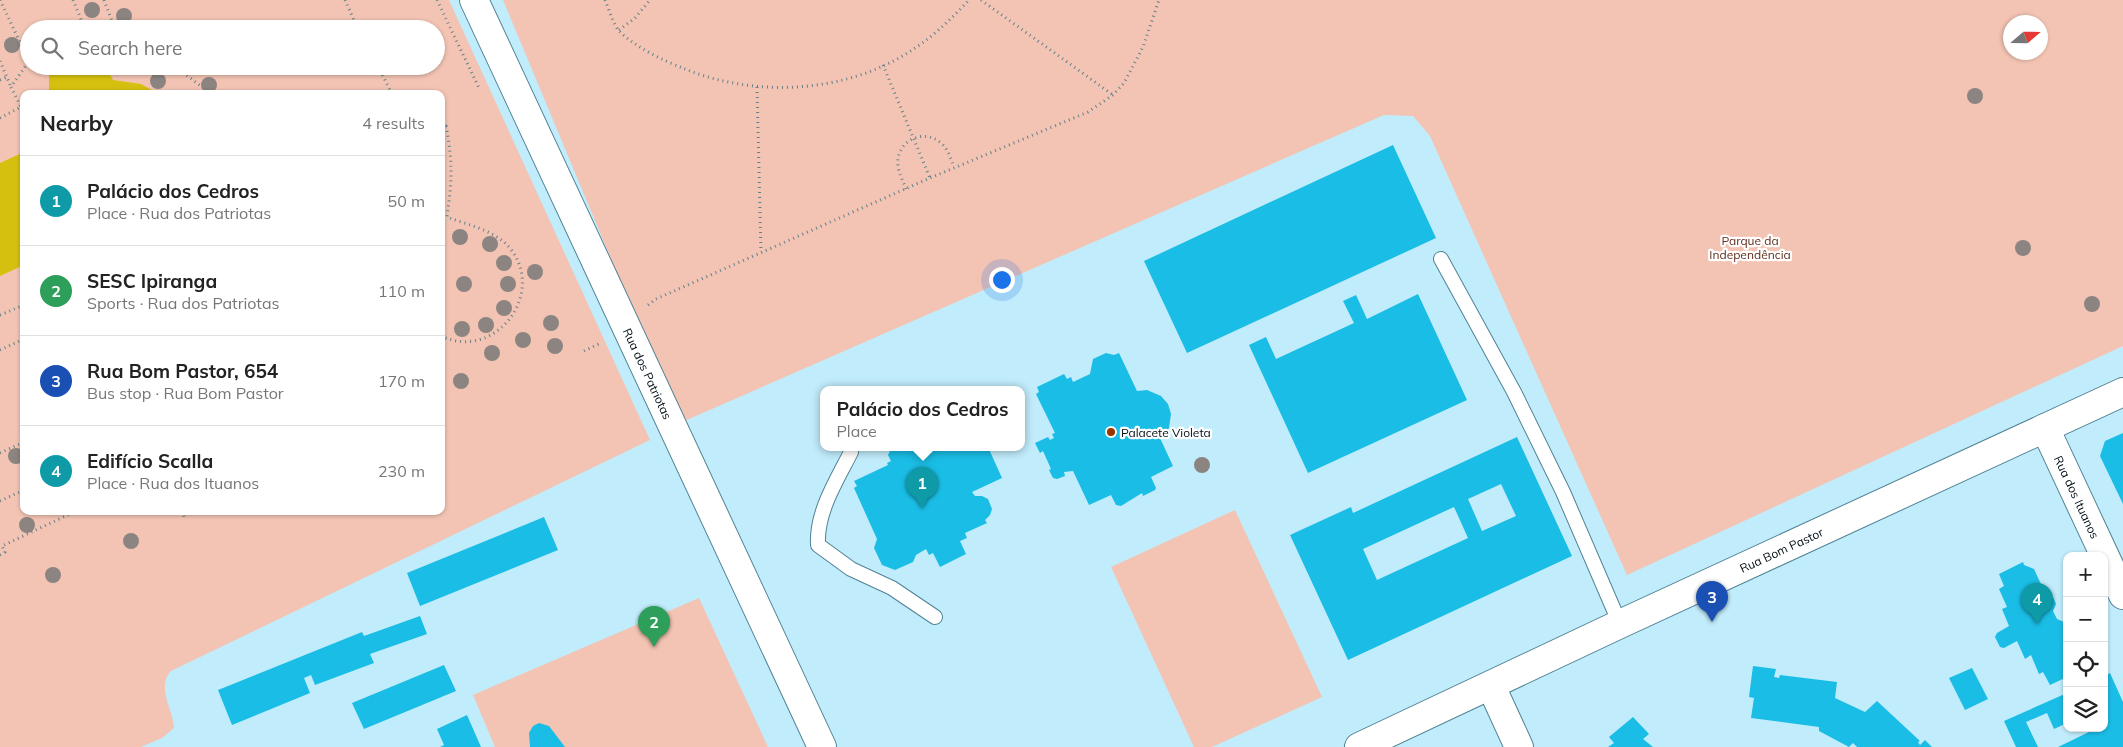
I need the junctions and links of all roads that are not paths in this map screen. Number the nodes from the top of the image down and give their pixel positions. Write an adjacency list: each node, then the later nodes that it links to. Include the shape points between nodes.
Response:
1 (474, 0): 10 (main road, Rua dos Patriotas)
2 (1441, 259): 8 (lane, via 1555,475)
3 (2123, 392): 4 (main road, Rua Bom Pastor)
4 (2045, 428): 6 (main road, Rua dos Ituanos); 8 (main road, Rua Bom Pastor)
5 (851, 452): 7 (lane, via 817,530 818,545 851,569 892,588)
6 (2123, 595)
7 (935, 617)
8 (1620, 624): 9 (main road, Rua Bom Pastor)
9 (1491, 686): 11 (main road, Rua Bom Pastor); 12 (main road)
10 (822, 747)
11 (1359, 747)
12 (1519, 747)

